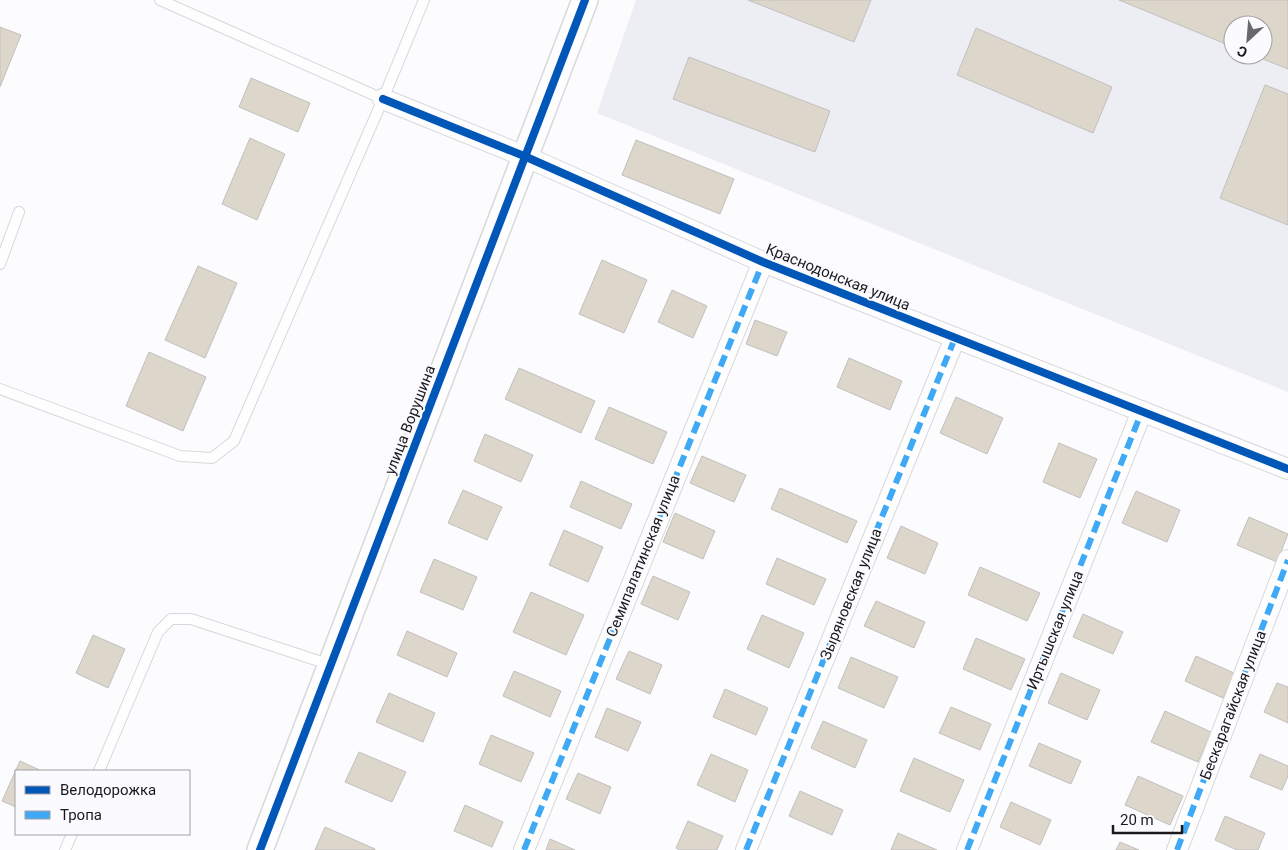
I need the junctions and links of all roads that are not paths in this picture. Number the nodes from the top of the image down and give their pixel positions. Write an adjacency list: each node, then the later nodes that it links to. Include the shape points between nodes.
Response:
1 (160, 0): 4 (lane)
2 (424, 0): 4 (lane)
3 (584, 0): 5 (street, улица Ворушина)
4 (384, 99): 5 (street, Краснодонская улица); 10 (lane, via 234,442 212,458 180,456)
5 (524, 156): 7 (street, Краснодонская улица); 14 (street, улица Ворушина)
6 (19, 212): 8 (lane)
7 (763, 262): 9 (street, Краснодонская улица); 19 (street, Семипалатинская улица)
8 (0, 264)
9 (955, 338): 11 (street, Краснодонская улица); 20 (street, Зыряновская улица)
10 (0, 389)
11 (1142, 411): 12 (street, Краснодонская улица); 21 (street, Иртышская улица)
12 (1288, 469)
13 (1288, 560): 22 (street, Бескарагайская улица)
14 (332, 665): 15 (lane, via 191,619 171,619 158,632); 18 (street, улица Ворушина)
15 (99, 770)
16 (72, 835): 17 (lane)
17 (65, 850)
18 (260, 850)
19 (524, 850)
20 (746, 850)
21 (968, 850)
22 (1177, 850)

